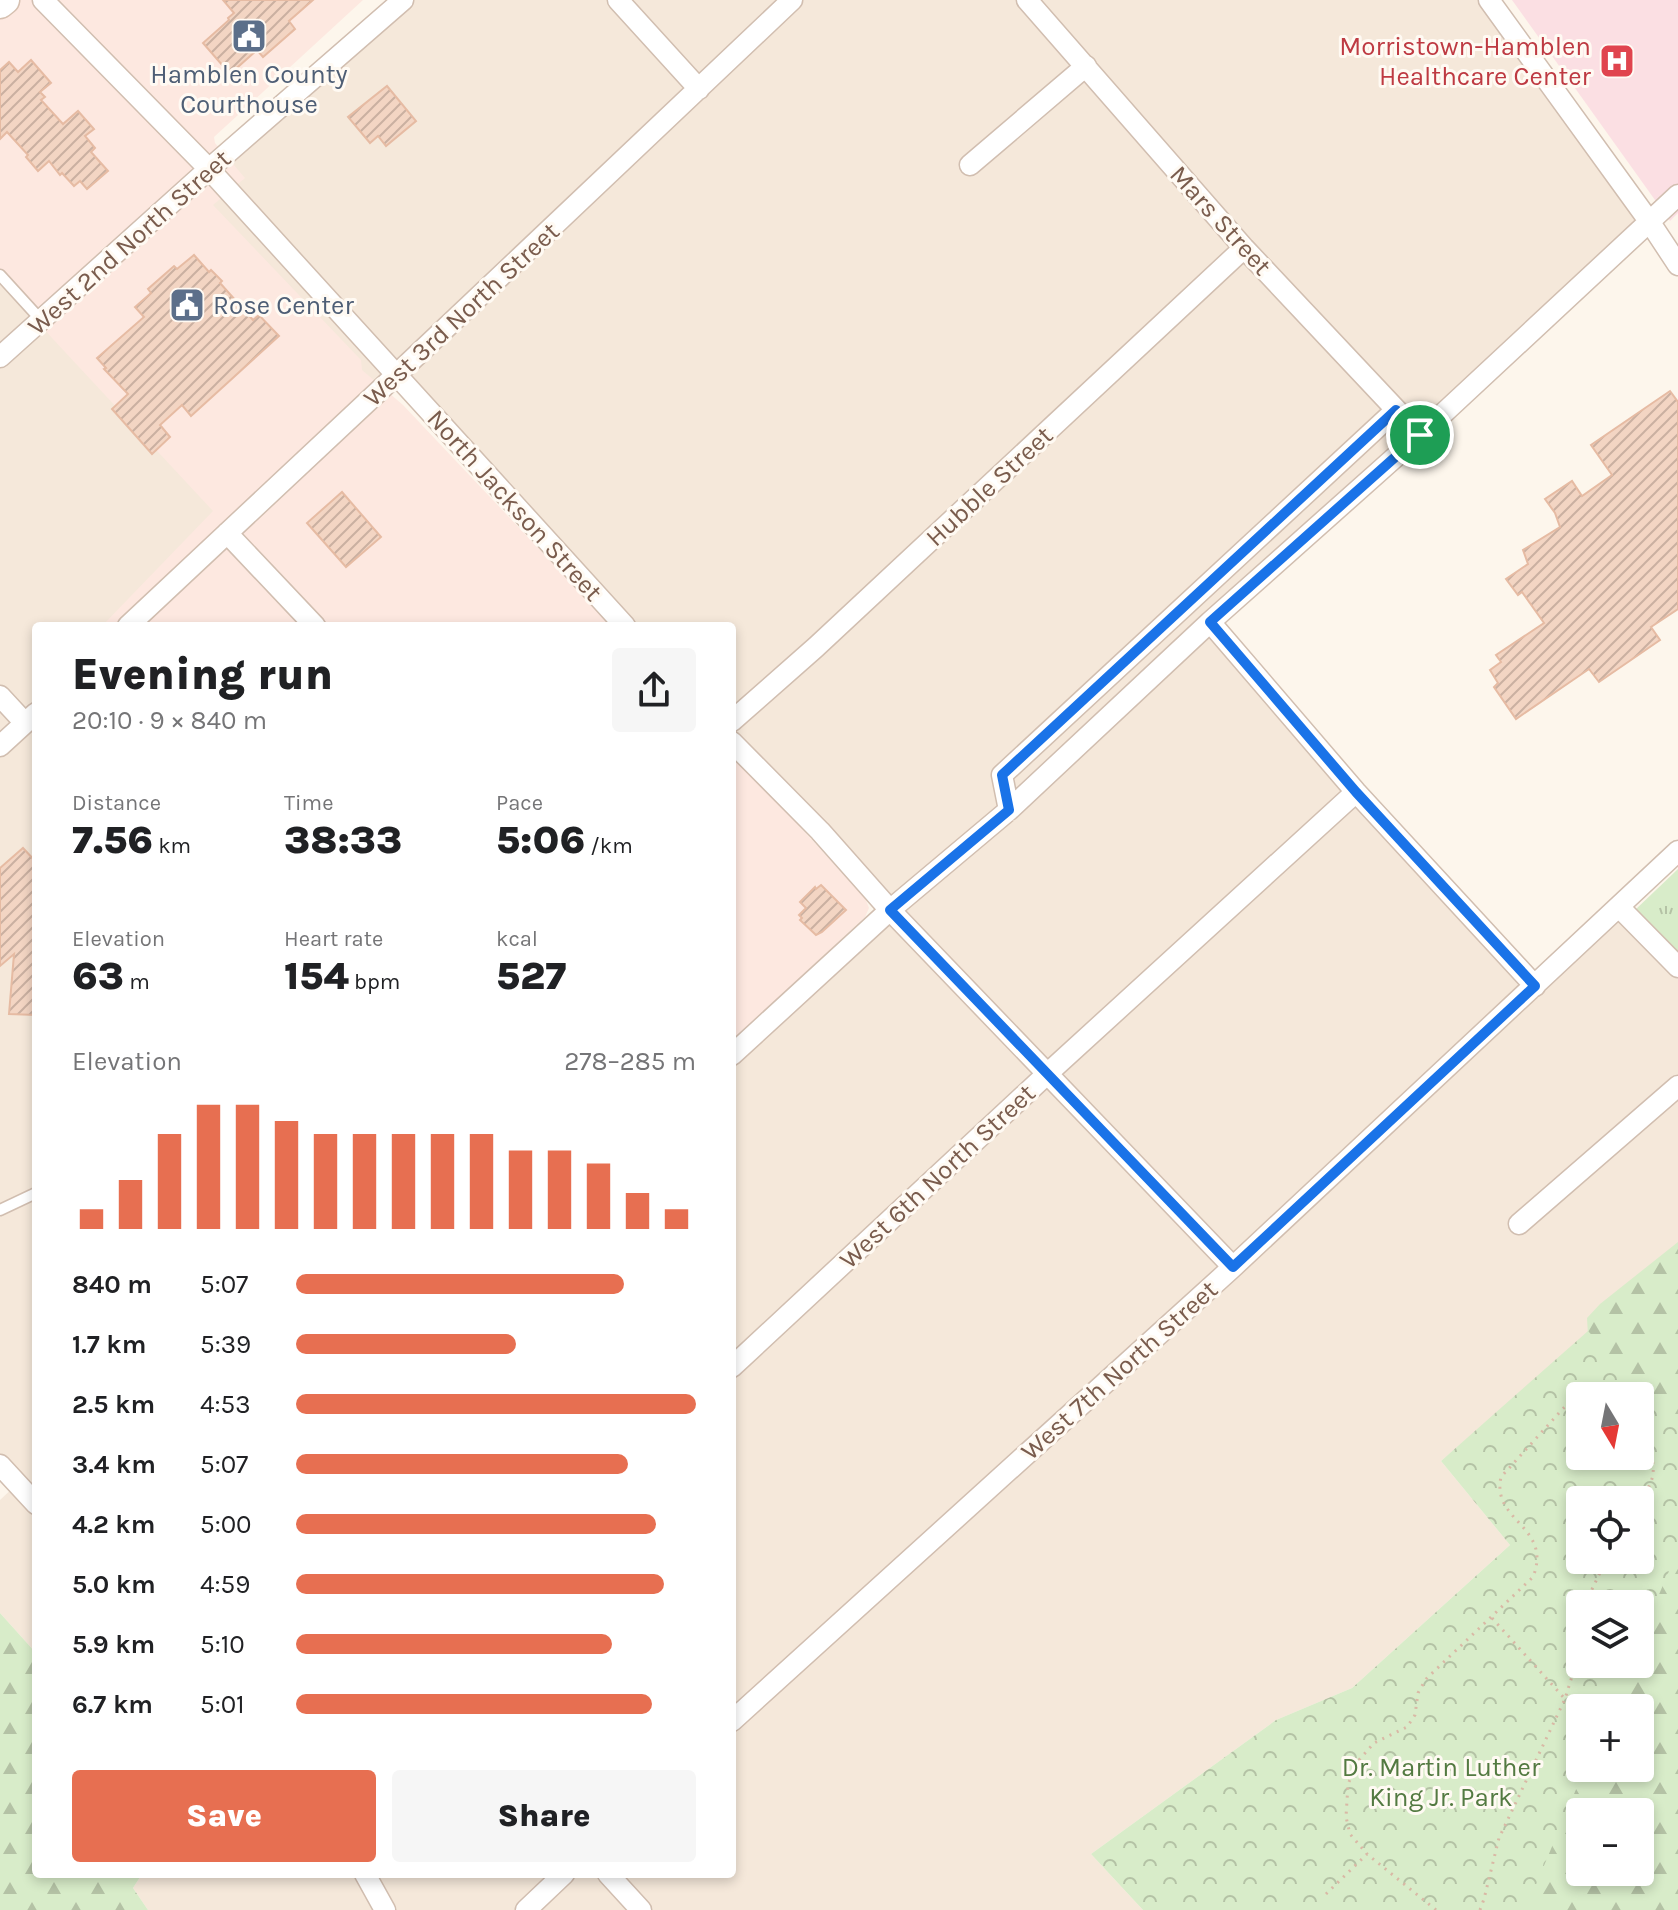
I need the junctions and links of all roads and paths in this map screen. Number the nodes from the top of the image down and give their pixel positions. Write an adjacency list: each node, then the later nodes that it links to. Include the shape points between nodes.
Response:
1 (5, 0): 8 (main road)
2 (43, 0): 12 (street, North Jackson Street)
3 (403, 0): 12 (street, West 2nd North Street)
4 (618, 0): 10 (street)
5 (792, 0): 10 (street, West 3rd North Street)
6 (1027, 0): 9 (street, Mars Street)
7 (1489, 0): 14 (street)
8 (0, 4)
9 (1086, 66): 11 (street); 15 (street, Mars Street)
10 (699, 89): 20 (street, West 3rd North Street)
11 (970, 165)
12 (209, 169): 18 (street, West 2nd North Street); 20 (street, North Jackson Street)
13 (1678, 195): 14 (street)
14 (1649, 221): 16 (street); 22 (street)
15 (1244, 248): 21 (street, Mars Street); 29 (street, Hubble Street)
16 (1678, 265)
17 (0, 275): 18 (lane)
18 (41, 320): 19 (street, West 2nd North Street)
19 (0, 357)
20 (396, 375): 23 (street, West 3rd North Street); 26 (street, North Jackson Street)
21 (1396, 410): 22 (street, Mars Street); 34 (street, via 1002,775)
22 (1420, 435): 27 (street)
23 (227, 533): 24 (street, West 3rd North Street); 25 (street)
24 (132, 622)
25 (311, 622)
26 (621, 622)
27 (1210, 622): 33 (street); 34 (street)
28 (0, 696): 30 (street)
29 (736, 717)
30 (30, 718): 31 (street)
31 (0, 746)
32 (736, 746): 37 (street)
33 (1356, 792): 39 (street); 41 (street, West 6th North Street)
34 (1009, 810): 37 (street)
35 (1678, 851): 36 (street, West 7th North Street)
36 (1619, 907): 38 (street); 39 (street, West 7th North Street)
37 (890, 910): 40 (street); 41 (street)
38 (1678, 967)
39 (1535, 986): 46 (street, West 7th North Street)
40 (736, 1051)
41 (1047, 1074): 46 (street); 47 (street, West 6th North Street)
42 (1678, 1086): 45 (street)
43 (32, 1195): 44 (lane)
44 (0, 1210)
45 (1519, 1224)
46 (1233, 1267): 54 (street, West 7th North Street)
47 (736, 1363)
48 (1566, 1405): 51 (path, via 1501,1477 1501,1497 1533,1539 1538,1565 1533,1577)
49 (0, 1465): 50 (street)
50 (32, 1500)
51 (1491, 1617): 53 (path); 55 (path, via 1426,1679 1407,1727 1374,1743 1359,1760 1348,1784 1346,1817 1350,1834)
52 (1571, 1678): 53 (path)
53 (1565, 1699): 64 (path, via 1499,1838)
54 (736, 1717)
55 (1367, 1854): 59 (path); 63 (path)
56 (367, 1878): 60 (street)
57 (560, 1878): 61 (street)
58 (612, 1878): 62 (street)
59 (1326, 1894)
60 (385, 1910)
61 (526, 1910)
62 (641, 1910)
63 (1436, 1910)
64 (1480, 1910)

